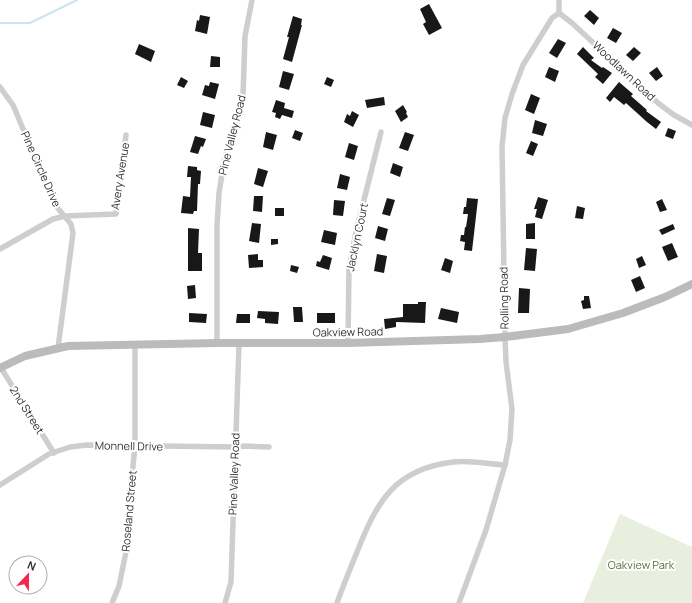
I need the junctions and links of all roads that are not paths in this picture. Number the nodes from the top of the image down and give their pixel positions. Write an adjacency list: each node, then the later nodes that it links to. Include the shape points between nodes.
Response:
1 (252, 0): 12 (street, Pine Valley Road, via 245,36 242,96 224,162 219,193)
2 (559, 0): 3 (street)
3 (559, 13): 5 (street, Woodlawn Road, via 658,103 674,116); 11 (street, Rolling Road, via 552,18 524,65 505,118 502,147)
4 (0, 87): 8 (street, Pine Circle Drive, via 13,105 55,205)
5 (692, 125)
6 (381, 132): 13 (street, Jacklyn Court, via 349,268)
7 (126, 135): 8 (street, Avery Avenue, via 116,214)
8 (65, 216): 9 (street, Avery Avenue, via 42,224); 16 (street, Pine Circle Drive, via 72,224 73,233)
9 (0, 249)
10 (692, 284): 11 (street, Oakview Road, via 623,313 568,329)
11 (504, 337): 13 (street, Oakview Road, via 480,340); 22 (street, Rolling Road, via 512,409 510,440)
12 (218, 343): 14 (street, Oakview Road); 15 (street, Oakview Road)
13 (348, 343): 14 (street, Oakview Road)
14 (238, 344): 19 (street, Pine Valley Road)
15 (135, 345): 16 (street, Oakview Road); 18 (street, Roseland Street)
16 (58, 348): 17 (street, Oakview Road, via 25,356)
17 (0, 368): 21 (street, 2nd Street)
18 (135, 446): 19 (street, Monnell Drive); 21 (street, Monnell Drive, via 87,445 70,447); 24 (street, Roseland Street, via 126,552 119,586)
19 (235, 447): 20 (street, Monnell Drive); 25 (street, Pine Valley Road, via 231,582)
20 (269, 447)
21 (54, 453): 23 (street, Monnell Drive)
22 (504, 465): 26 (street, via 476,462 438,464 416,472 400,482 383,499 369,521); 27 (street, Rolling Road, via 486,530)
23 (0, 485)
24 (112, 603)
25 (225, 603)
26 (337, 603)
27 (459, 603)

